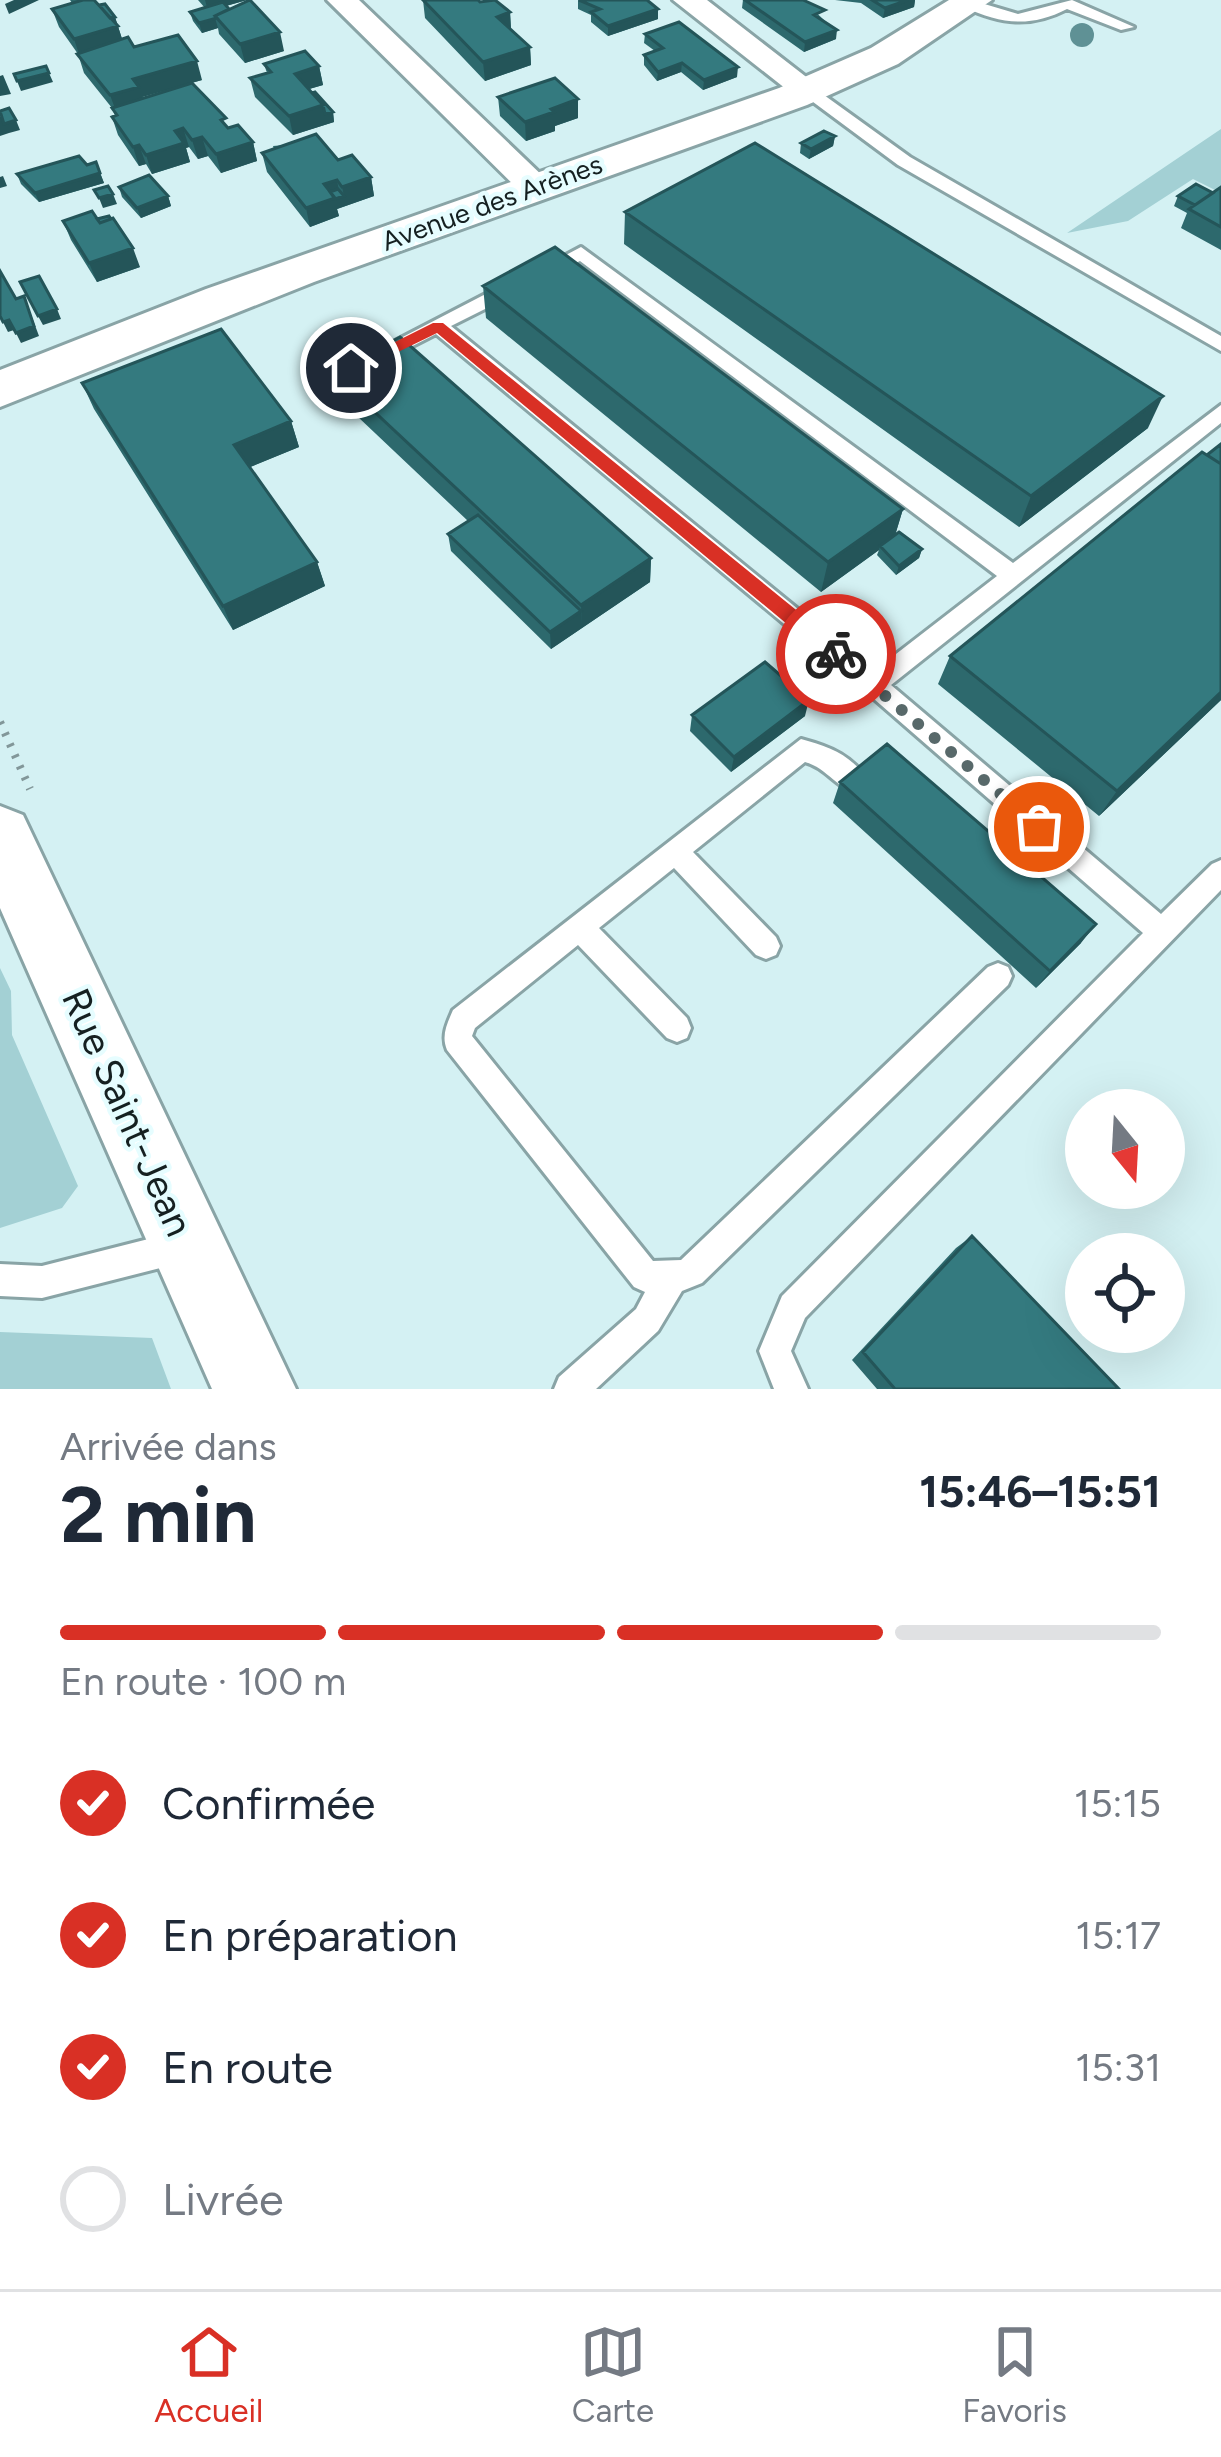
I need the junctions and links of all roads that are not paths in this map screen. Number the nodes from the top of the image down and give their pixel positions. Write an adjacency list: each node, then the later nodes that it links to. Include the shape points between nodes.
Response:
1 (343, 0): 6 (street)
2 (688, 0): 5 (street)
3 (968, 1): 4 (lane, via 1016,22 1066,3); 5 (street, Avenue des Arènes, via 878,62)
4 (1126, 27)
5 (811, 93): 6 (street, Avenue des Arènes); 8 (lane, via 904,161)
6 (536, 188): 10 (street, Avenue des Arènes, via 122,337)
7 (438, 326): 9 (lane); 12 (lane, via 581,253); 13 (lane)
8 (1221, 345)
9 (351, 368)
10 (0, 390)
11 (1221, 412): 12 (lane)
12 (1014, 576): 13 (lane)
13 (874, 685): 19 (lane)
14 (857, 784): 16 (lane, via 829,757 801,750)
15 (0, 836): 23 (street, Rue Saint-Jean)
16 (675, 851): 18 (lane); 20 (lane)
17 (1221, 872): 19 (lane)
18 (580, 927): 22 (lane); 24 (lane, via 464,1020 457,1040 645,1276)
19 (1162, 932): 28 (lane, via 793,1307 775,1351)
20 (766, 946)
21 (998, 976): 24 (lane, via 691,1272)
22 (677, 1028)
23 (188, 1245): 25 (lane, via 42,1282); 26 (street, Rue Saint-Jean)
24 (671, 1279): 27 (lane, via 647,1320)
25 (0, 1280)
26 (254, 1389)
27 (571, 1389)
28 (791, 1389)

